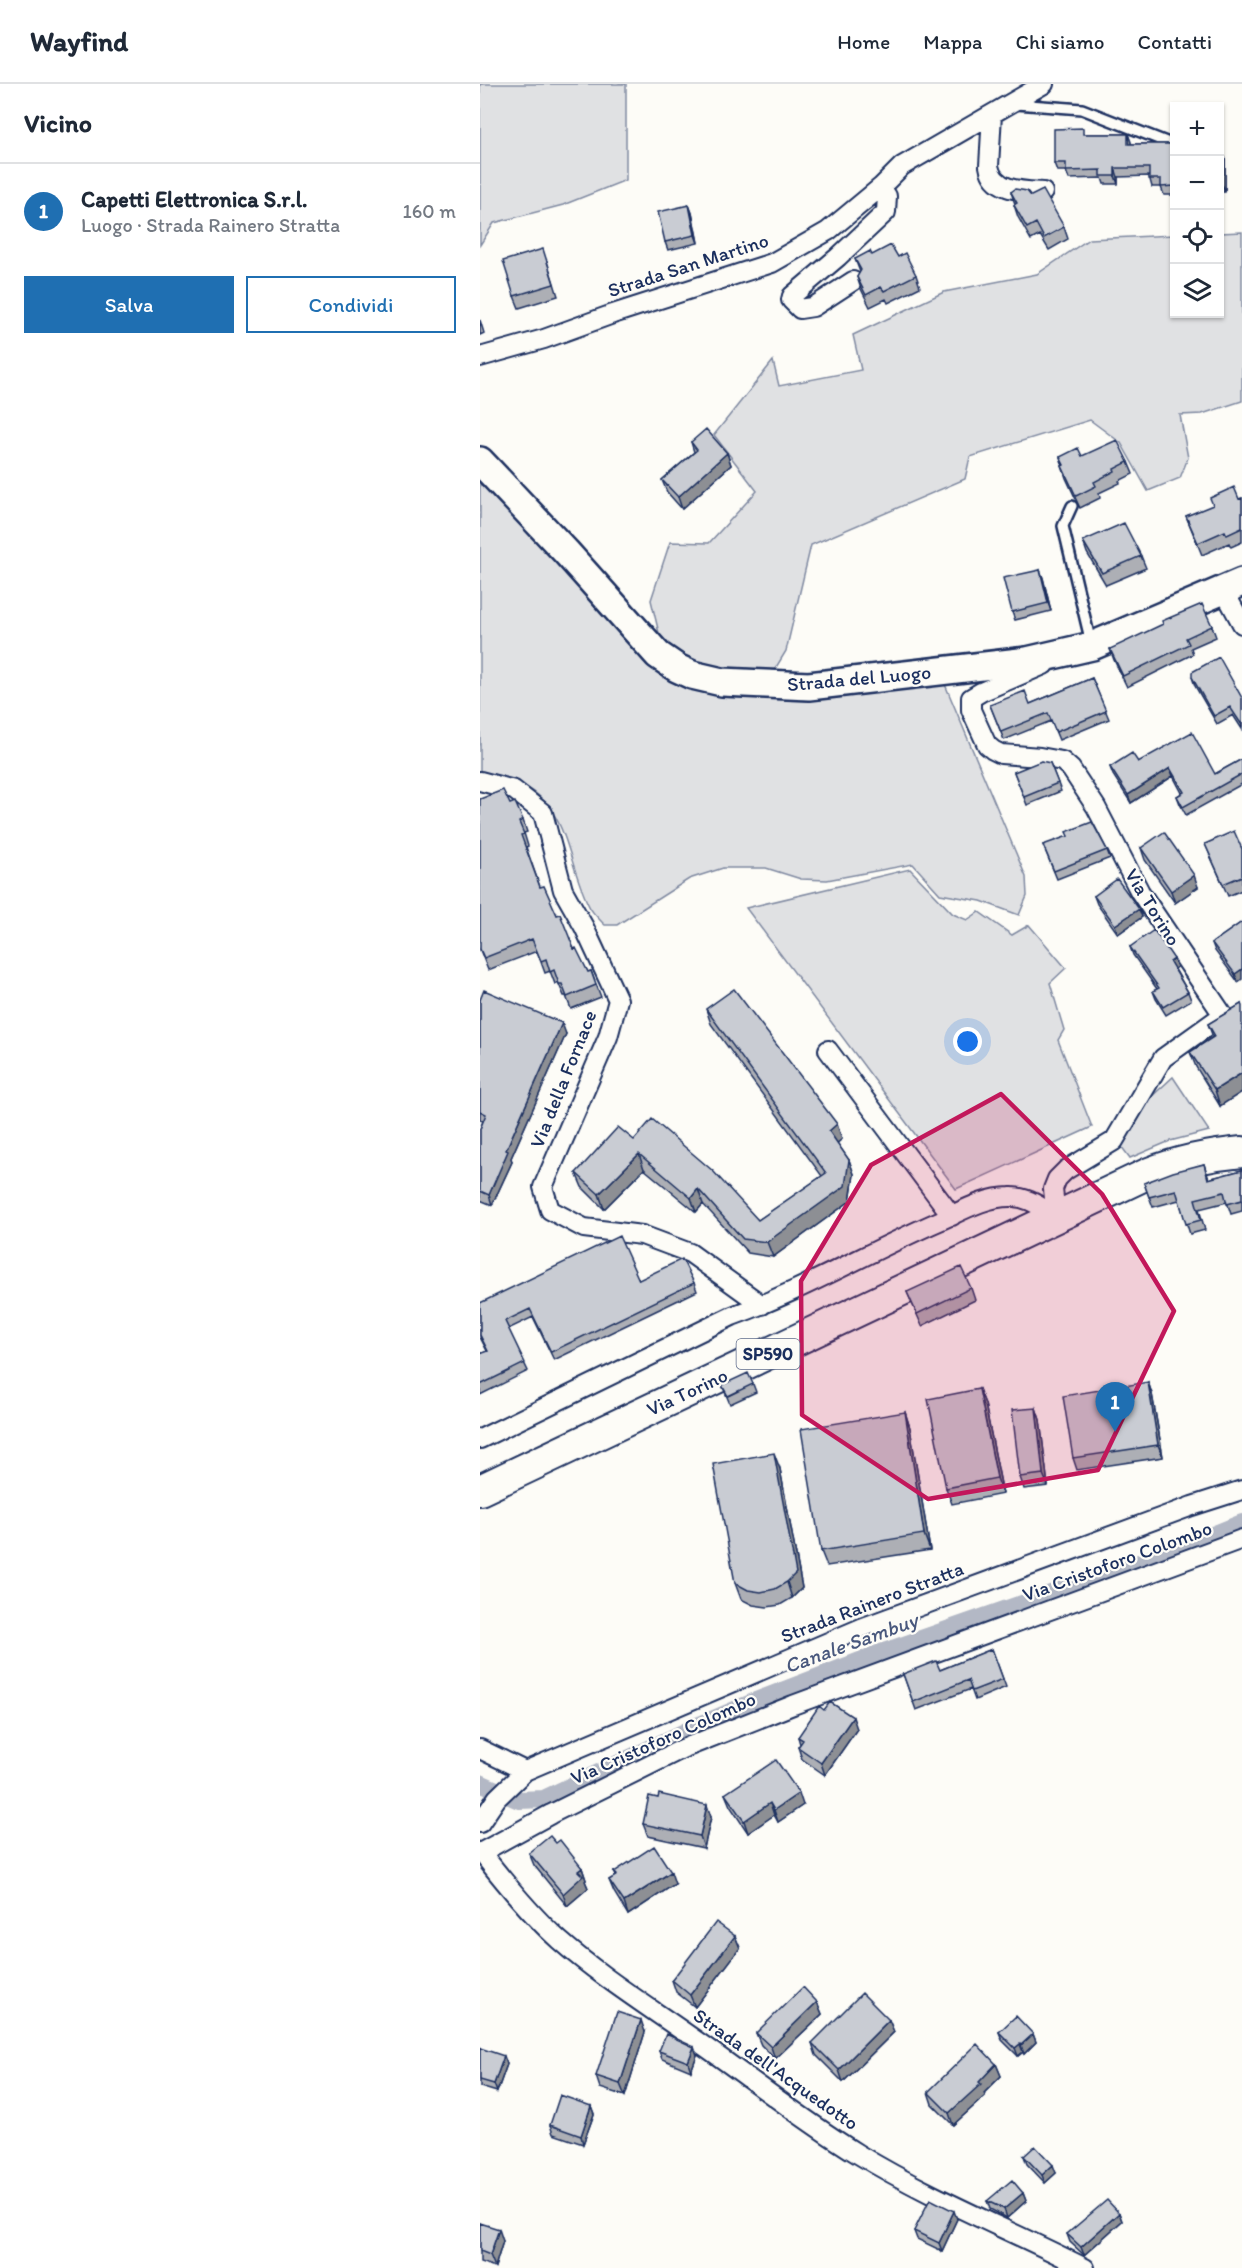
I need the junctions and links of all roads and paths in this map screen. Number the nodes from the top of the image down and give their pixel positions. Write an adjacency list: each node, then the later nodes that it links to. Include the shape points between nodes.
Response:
1 (1044, 84): 2 (street, Strada San Martino)
2 (1011, 103): 3 (street, Strada San Martino); 4 (lane, via 1082,109)
3 (992, 114): 5 (street, Strada San Martino, via 902,166); 6 (street, via 990,174 996,183 1016,190)
4 (1170, 143)
5 (881, 187): 7 (street, via 887,196 886,212 791,300 800,309 813,307); 8 (street, Strada San Martino, via 828,231 772,263)
6 (1042, 192)
7 (853, 281)
8 (480, 357)
9 (480, 461): 13 (street, Strada del Luogo, via 658,655 692,675 722,682 809,686 1016,662)
10 (1072, 506): 13 (lane, via 1063,526)
11 (1232, 585): 12 (street); 13 (street, Strada del Luogo)
12 (1242, 624)
13 (1079, 649): 16 (street, Via Torino, via 981,692 971,698 971,710 993,750 1062,761 1071,769 1096,807 1140,892)
14 (480, 781): 21 (street, Via della Fornace, via 514,790 543,813 563,890 618,1000 608,1037 543,1187 550,1210 584,1228 642,1235 690,1253)
15 (1242, 1005): 16 (street)
16 (1223, 1015): 20 (street, via 1163,1058 1114,1141 1057,1179 1053,1189)
17 (828, 1050): 19 (street)
18 (1242, 1152): 20 (main road, Via Torino / SP590, via 1176,1163)
19 (952, 1216): 20 (street, via 986,1201 1011,1196 1028,1199); 21 (street)
20 (1056, 1216): 23 (main road, Via Torino / SP590)
21 (762, 1305): 22 (street)
22 (480, 1438)
23 (480, 1490)
24 (1242, 1490): 27 (street, Strada Rainero Stratta, via 861,1628)
25 (1242, 1539): 29 (street, Via Cristoforo Colombo, via 682,1749)
26 (480, 1749): 27 (street)
27 (525, 1771): 28 (street, Strada Rainero Stratta)
28 (480, 1823)
29 (480, 1852): 30 (street, Strada dell'Acquedotto, via 518,1899 559,1940 806,2119 892,2173)
30 (1085, 2268)

